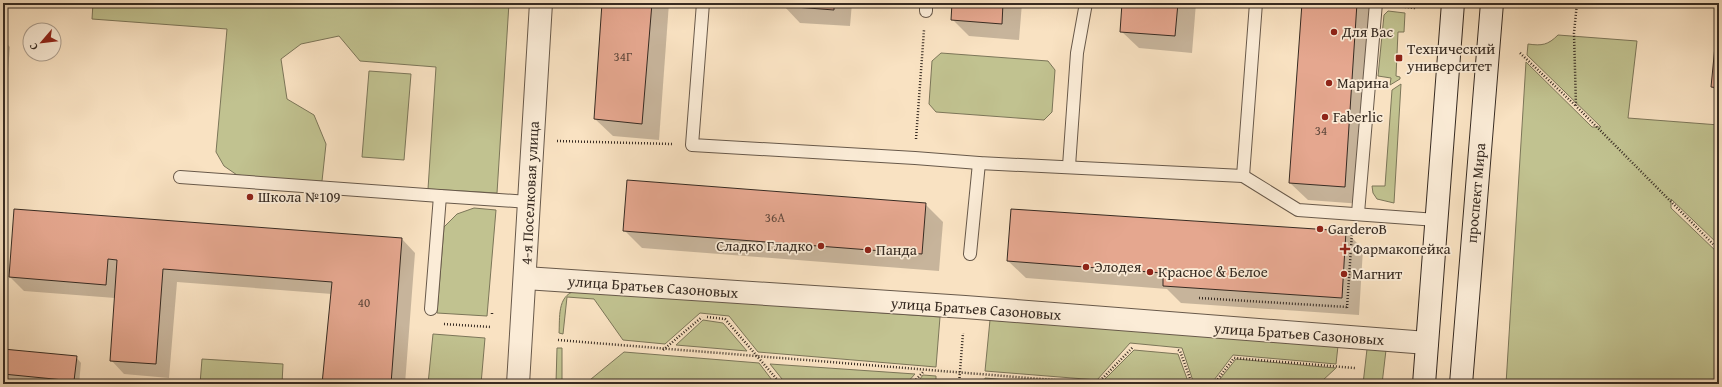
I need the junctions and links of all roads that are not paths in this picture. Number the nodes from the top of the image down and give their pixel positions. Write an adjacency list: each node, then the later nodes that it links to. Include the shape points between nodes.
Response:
1 (541, 3): 13 (street, 4-я Поселковая улица)
2 (703, 3): 8 (lane, via 692,145)
3 (1086, 3): 9 (lane, via 1077,53)
4 (1256, 3): 10 (lane)
5 (1376, 3): 14 (lane)
6 (1453, 3): 15 (street)
7 (1492, 3): 22 (street, проспект Мира)
8 (979, 163): 9 (lane); 16 (lane)
9 (1069, 166): 10 (lane)
10 (1243, 176): 14 (lane, via 1298,210)
11 (180, 178): 12 (lane)
12 (440, 196): 13 (lane); 18 (lane)
13 (529, 202): 17 (street, 4-я Поселковая улица)
14 (1358, 213): 15 (lane)
15 (1437, 220): 19 (street)
16 (970, 254)
17 (525, 278): 19 (street, улица Братьев Сазоновых, via 965,307); 20 (street, 4-я Поселковая улица)
18 (431, 309)
19 (1427, 343): 21 (street)
20 (518, 384)
21 (1424, 384)
22 (1461, 384)

